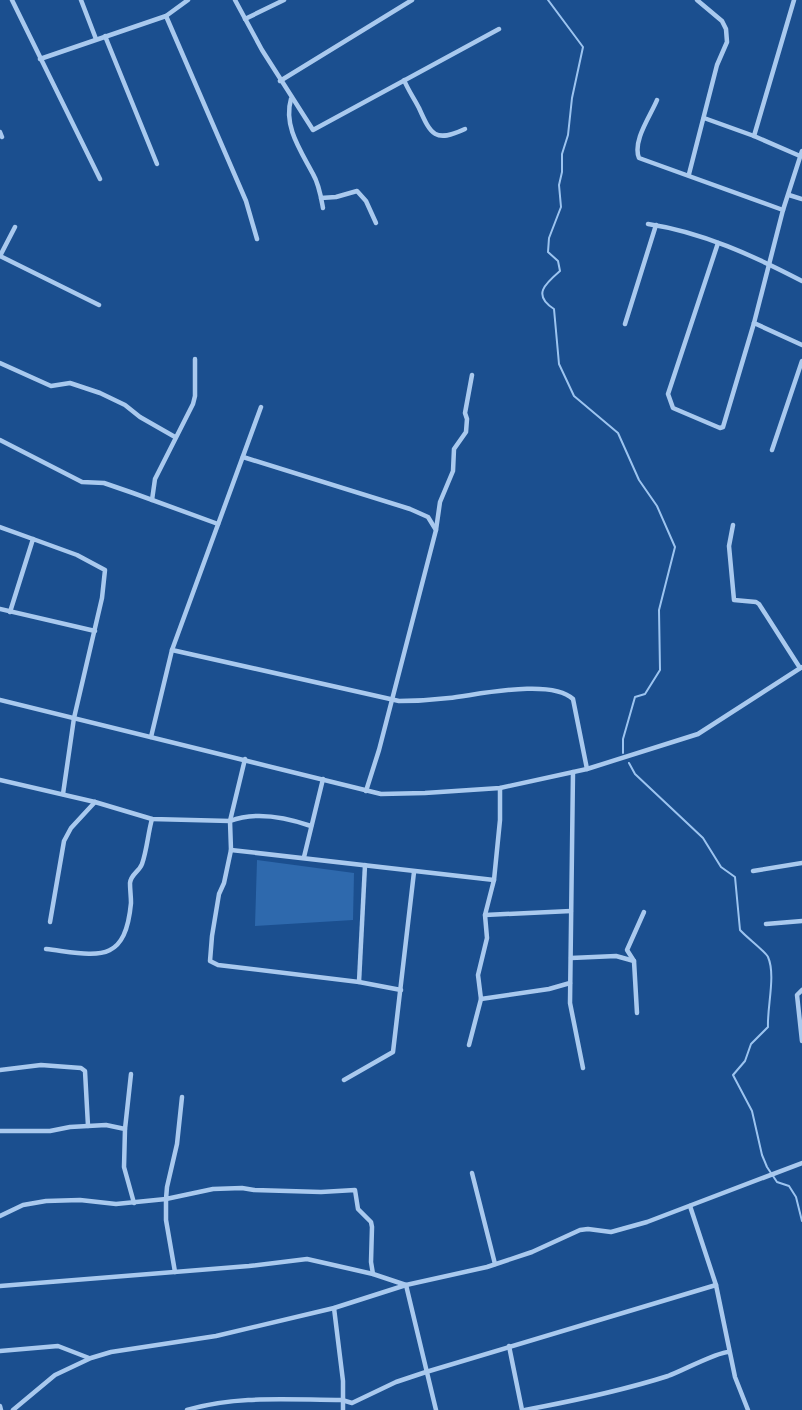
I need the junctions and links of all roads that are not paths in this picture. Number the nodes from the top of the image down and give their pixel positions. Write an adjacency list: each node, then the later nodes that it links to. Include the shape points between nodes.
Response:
1 (12, 0): 14 (street)
2 (81, 0): 13 (street)
3 (188, 0): 9 (street)
4 (235, 0): 10 (street)
5 (284, 0): 10 (street)
6 (412, 0): 16 (street)
7 (697, 0): 19 (street, via 722,21 727,42)
8 (794, 0): 22 (street)
9 (166, 16): 12 (street); 37 (street, via 246,201)
10 (245, 19): 16 (street)
11 (499, 29): 15 (street)
12 (105, 36): 13 (street); 25 (street)
13 (96, 39): 14 (street)
14 (40, 59): 27 (street)
15 (404, 80): 17 (street, via 316,130 310,128); 20 (street, via 432,132 440,137)
16 (280, 81): 17 (street)
17 (291, 99): 29 (street, via 289,114 293,134)
18 (657, 100): 26 (street, via 648,116 638,155)
19 (704, 118): 22 (street); 26 (street)
20 (465, 128)
21 (0, 132): 23 (street)
22 (754, 136): 24 (street)
23 (2, 137)
24 (801, 153): 28 (street)
25 (157, 164)
26 (689, 174): 32 (street)
27 (100, 178)
28 (789, 194): 30 (street); 32 (street)
29 (321, 198): 31 (street); 33 (street, via 357,192 366,201)
30 (802, 199)
31 (323, 208)
32 (783, 210): 40 (street)
33 (376, 223)
34 (648, 224): 35 (street)
35 (656, 225): 38 (street); 44 (street)
36 (15, 227): 39 (street)
37 (257, 239)
38 (718, 243): 40 (street); 43 (street, via 668,394 673,408 720,428 723,426)
39 (0, 256): 42 (street)
40 (768, 263): 41 (street); 43 (street)
41 (802, 281)
42 (100, 305)
43 (754, 323): 45 (street)
44 (625, 324)
45 (802, 345)
46 (195, 358): 51 (street, via 193,404)
47 (802, 361): 53 (street)
48 (0, 363): 51 (street, via 51,386 70,383 100,393)
49 (472, 375): 56 (street, via 465,413 466,432 454,449 453,471)
50 (261, 407): 54 (street)
51 (175, 437): 55 (street, via 155,479)
52 (0, 440): 55 (street, via 82,482 104,483)
53 (772, 450)
54 (243, 457): 57 (street); 58 (street)
55 (152, 500): 58 (street)
56 (438, 513): 57 (street); 61 (street)
57 (428, 517): 61 (street)
58 (218, 524): 66 (street)
59 (733, 526): 67 (street, via 729,546 734,600 759,604)
60 (0, 527): 62 (street)
61 (436, 530): 68 (street)
62 (33, 539): 64 (street); 65 (street, via 77,555 105,570)
63 (0, 609): 64 (street)
64 (10, 612): 65 (street)
65 (95, 631): 70 (street)
66 (172, 650): 68 (street); 71 (street)
67 (801, 668): 73 (street, via 698,734)
68 (392, 699): 73 (street, via 421,701 503,690 537,689 568,695 572,699); 78 (street)
69 (0, 700): 70 (street)
70 (74, 718): 71 (street); 79 (street)
71 (151, 737): 72 (street)
72 (245, 759): 75 (street); 82 (street)
73 (587, 769): 74 (street)
74 (573, 772): 77 (street); 91 (street)
75 (323, 779): 78 (street); 83 (street)
76 (0, 780): 79 (street)
77 (500, 788): 78 (street, via 402,794); 90 (street)
78 (366, 791)
79 (63, 794): 80 (street)
80 (95, 802): 81 (street); 95 (street, via 71,828 64,841)
81 (152, 819): 82 (street); 97 (street, via 142,864 130,881 128,922 121,943 112,951 71,954)
82 (230, 821): 83 (street, via 263,815); 84 (street)
83 (311, 826): 85 (street)
84 (231, 850): 85 (street); 100 (street, via 219,894 210,961 218,965)
85 (304, 857): 87 (street)
86 (802, 863): 88 (street)
87 (365, 865): 89 (street); 100 (street)
88 (754, 871)
89 (414, 872): 90 (street); 102 (street)
90 (494, 880): 93 (street)
91 (571, 911): 93 (street); 98 (street)
92 (644, 912): 99 (street, via 627,950)
93 (485, 915): 104 (street, via 487,938 478,975)
94 (802, 921): 96 (street)
95 (50, 922)
96 (766, 924)
97 (46, 949)
98 (571, 958): 99 (street, via 616,956); 101 (street)
99 (634, 961): 105 (street)
100 (360, 982): 102 (street)
101 (570, 983): 104 (street); 108 (street, via 570,1012)
102 (400, 990): 111 (street, via 393,1052)
103 (802, 990): 106 (street, via 797,995)
104 (481, 999): 107 (street)
105 (638, 1013)
106 (802, 1041)
107 (469, 1046)
108 (583, 1068)
109 (0, 1070): 113 (street, via 41,1065 81,1068 87,1081)
110 (131, 1074): 114 (street)
111 (344, 1080)
112 (182, 1097): 118 (street)
113 (88, 1126): 114 (street); 115 (street, via 50,1131)
114 (125, 1129): 119 (street, via 124,1167)
115 (0, 1131)
116 (802, 1163): 120 (street)
117 (472, 1173): 122 (street)
118 (166, 1199): 119 (street); 123 (street, via 166,1220); 124 (street, via 213,1189 355,1190 358,1209 372,1227)
119 (134, 1203): 121 (street, via 46,1201 23,1205)
120 (690, 1206): 122 (street, via 611,1232 588,1229 574,1232 532,1252); 125 (street)
121 (0, 1216)
122 (495, 1264): 127 (street)
123 (175, 1272): 124 (street, via 307,1259); 126 (street)
124 (373, 1274): 127 (street)
125 (716, 1285): 129 (street); 131 (street)
126 (0, 1286)
127 (406, 1286): 128 (street); 133 (street)
128 (334, 1308): 132 (street, via 226,1334 148,1344); 134 (street, via 343,1381)
129 (509, 1346): 133 (street); 141 (street)
130 (0, 1351): 132 (street, via 58,1346)
131 (728, 1352): 141 (street, via 717,1353 684,1370 621,1390); 142 (street)
132 (90, 1358): 137 (street, via 55,1375)
133 (426, 1372): 134 (street, via 396,1382 361,1401); 140 (street)
134 (342, 1400): 138 (street, via 236,1400); 139 (street)
135 (0, 1406): 136 (street)
136 (1, 1410)
137 (13, 1410)
138 (187, 1410)
139 (342, 1410)
140 (436, 1410)
141 (524, 1410)
142 (748, 1410)

